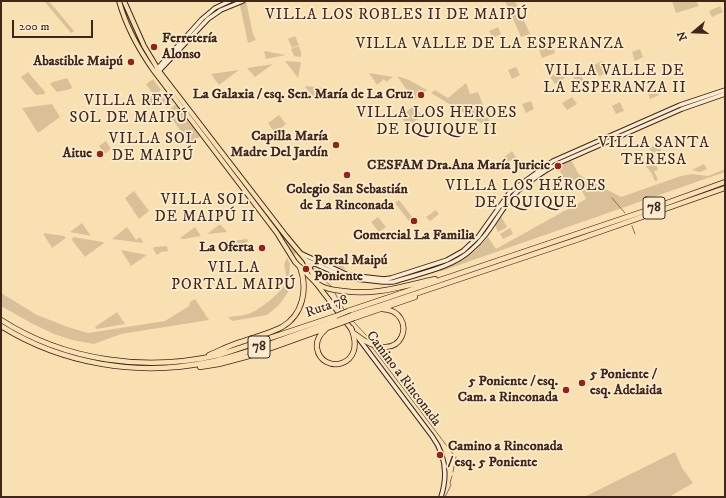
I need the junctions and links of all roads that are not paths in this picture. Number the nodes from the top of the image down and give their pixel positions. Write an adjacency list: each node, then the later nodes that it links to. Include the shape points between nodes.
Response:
1 (119, 1): 5 (main road, Camino a Rinconada, via 137,44)
2 (124, 1): 5 (main road, Camino a Rinconada)
3 (230, 1): 5 (main road, via 215,8 202,19)
4 (243, 1): 5 (main road, via 221,10 208,19)
5 (157, 71): 10 (main road, Camino a Rinconada); 11 (main road, Camino a Rinconada, via 278,233)
6 (725, 90): 10 (main road, via 680,105 549,163 510,192 471,245 447,260 384,279 348,275)
7 (725, 94): 13 (main road, via 682,109 546,170 513,195 478,244 465,256 452,262 386,282 347,278)
8 (725, 182): 16 (highway, Ruta 78 / 78)
9 (725, 188): 17 (highway, Ruta 78 / 78)
10 (300, 253): 11 (main road, via 295,254); 12 (main road, Camino a Rinconada)
11 (293, 259): 14 (main road, Camino a Rinconada)
12 (306, 260): 13 (main road); 14 (main road); 15 (main road, Camino a Rinconada)
13 (314, 263): 15 (main road)
14 (299, 266): 18 (main road, Camino a Rinconada); 27 (highway, via 304,281 304,295 290,321 275,330)
15 (309, 267): 18 (main road, Camino a Rinconada)
16 (462, 273): 18 (highway, via 375,293 330,290); 20 (highway, Ruta 78 / 78)
17 (453, 281): 19 (highway); 20 (highway, Ruta 78 / 78)
18 (316, 283): 25 (main road, Camino a Rinconada)
19 (379, 310): 20 (highway); 26 (highway, via 391,310 400,317 403,330 399,341 380,348)
20 (351, 315): 21 (highway, bridge); 21 (highway, Ruta 78 / 78, bridge)
21 (338, 319): 24 (highway); 27 (highway, Ruta 78 / 78, via 238,350); 28 (highway, Ruta 78 / 78, via 232,356)
22 (1, 320): 27 (highway, Ruta 78 / 78, via 46,343 92,357 141,363)
23 (1, 326): 28 (highway, Ruta 78 / 78, via 43,347 84,360 126,367)
24 (330, 326): 25 (highway, via 319,336 317,349 324,360 336,364 348,360 354,352 355,341); 28 (highway, via 237,359 202,366)
25 (351, 328): 26 (main road, Camino a Rinconada)
26 (355, 334): 29 (main road, Camino a Rinconada, via 439,447 446,471)
27 (191, 360)
28 (176, 367)
29 (441, 497)

